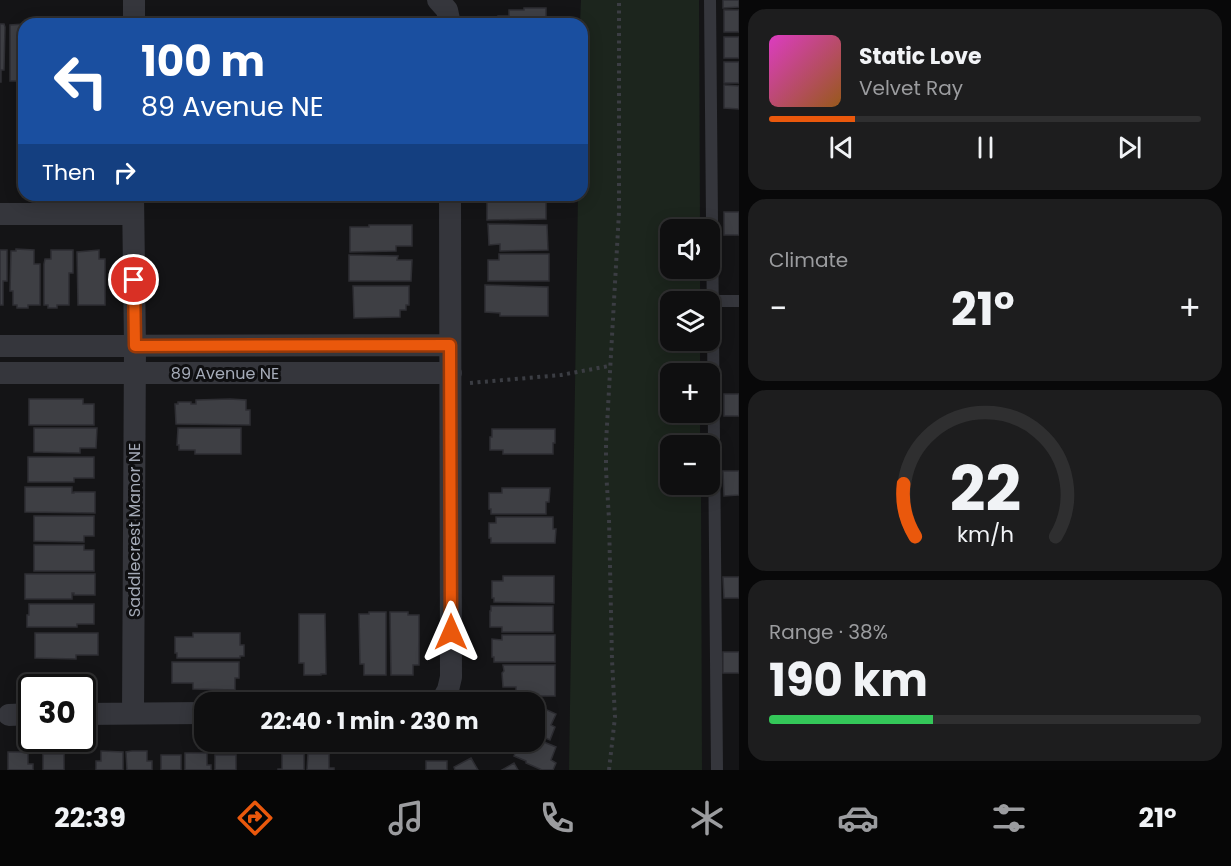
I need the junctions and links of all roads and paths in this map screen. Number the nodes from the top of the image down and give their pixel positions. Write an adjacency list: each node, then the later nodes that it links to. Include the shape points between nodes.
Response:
1 (134, 0): 5 (street)
2 (438, 0): 6 (street)
3 (619, 0): 17 (path, via 619,212)
4 (710, 0): 10 (lane)
5 (134, 18)
6 (449, 18)
7 (450, 201): 16 (street)
8 (133, 204): 9 (street); 14 (street, Saddlecrest Manor NE)
9 (0, 214)
10 (713, 291)
11 (720, 301): 12 (lane)
12 (739, 301)
13 (0, 346): 14 (street, 89 Avenue NE)
14 (135, 346): 16 (street, 89 Avenue NE); 19 (street, Saddlecrest Manor NE)
15 (713, 351): 25 (lane)
16 (451, 366): 17 (path, via 477,382 530,379); 19 (street, 89 Avenue NE); 20 (street, via 451,677)
17 (609, 366): 24 (path, via 606,470 615,717)
18 (0, 373): 19 (street, 89 Avenue NE)
19 (135, 373): 21 (street, Saddlecrest Manor NE)
20 (447, 692)
21 (133, 713): 22 (street); 23 (street)
22 (194, 713)
23 (96, 714)
24 (609, 770)
25 (717, 770)

